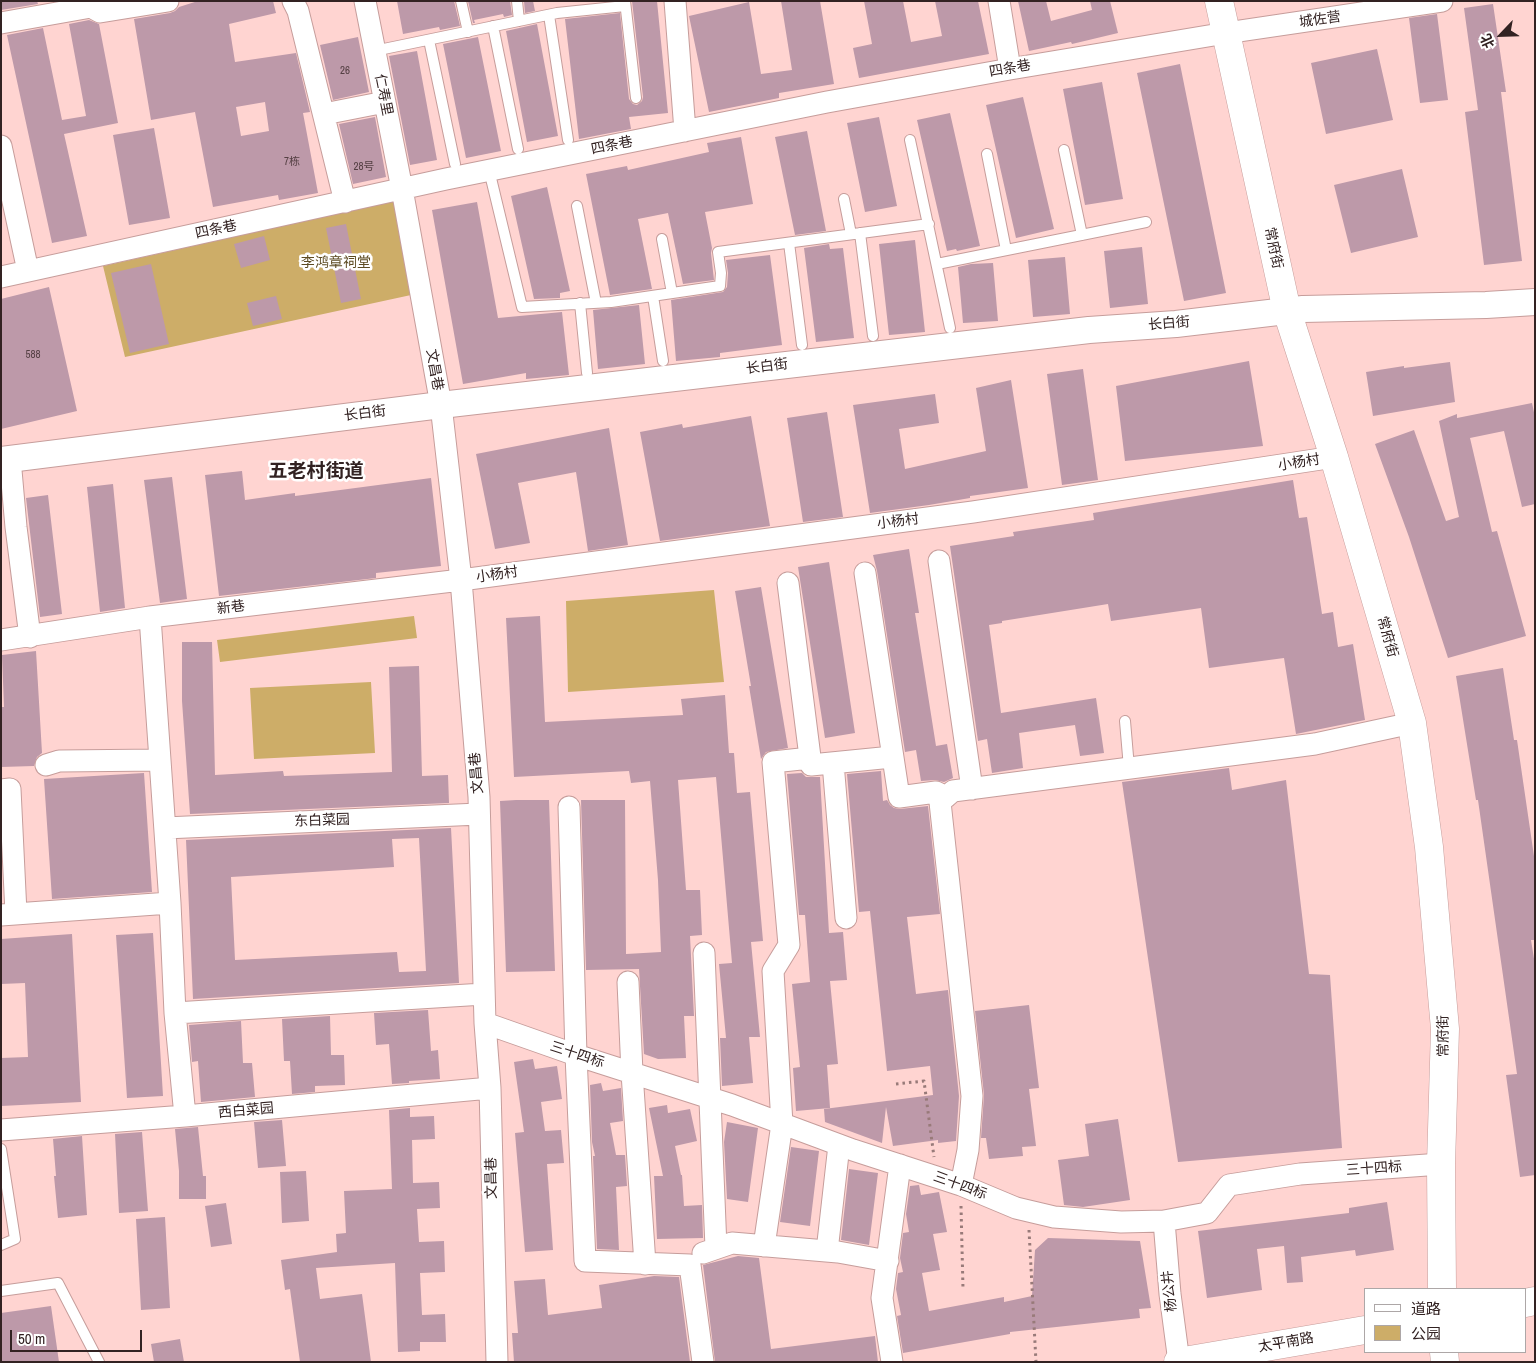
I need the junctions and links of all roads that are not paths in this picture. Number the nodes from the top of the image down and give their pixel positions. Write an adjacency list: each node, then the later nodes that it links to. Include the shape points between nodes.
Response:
1 (168, 1): 14 (street, via 100,12 91,6)
2 (293, 1): 23 (street)
3 (365, 1): 19 (street, 仁寿里)
4 (461, 1): 16 (lane)
5 (516, 1): 13 (lane)
6 (675, 1): 24 (street)
7 (999, 1): 20 (street)
8 (1219, 1): 17 (main road, 常府街)
9 (1442, 1): 17 (street, 城佐营)
10 (625, 4): 11 (lane); 21 (lane)
11 (580, 6): 12 (lane)
12 (549, 15): 13 (lane); 25 (lane)
13 (519, 21): 15 (lane)
14 (1, 23)
15 (494, 26): 16 (lane); 28 (lane)
16 (468, 32): 18 (lane)
17 (1226, 33): 20 (street, 四条巷); 52 (main road, 常府街)
18 (429, 40): 19 (lane); 31 (lane)
19 (374, 51): 22 (street, 仁寿里)
20 (1010, 68): 24 (street, 四条巷)
21 (636, 98)
22 (385, 102): 23 (street); 33 (street, 仁寿里)
23 (324, 114): 35 (street)
24 (686, 131): 32 (street, 四条巷)
25 (568, 140)
26 (910, 140): 38 (lane)
27 (1, 146): 45 (street)
28 (518, 149)
29 (1064, 150): 40 (lane)
30 (987, 154): 43 (lane)
31 (455, 164)
32 (489, 170): 33 (street, 四条巷); 51 (lane, via 522,308)
33 (402, 189): 35 (street, 四条巷); 58 (street, 文昌巷)
34 (844, 199): 39 (lane)
35 (345, 202): 45 (street, 四条巷)
36 (577, 206): 49 (lane)
37 (1146, 222): 40 (lane)
38 (929, 224): 39 (lane); 44 (lane)
39 (855, 234): 42 (lane); 54 (lane)
40 (1082, 235): 43 (lane)
41 (662, 239): 47 (lane)
42 (789, 243): 47 (lane, via 718,252 720,286); 55 (lane)
43 (1006, 250): 44 (lane)
44 (937, 264): 53 (lane)
45 (28, 271): 46 (street, 四条巷)
46 (1, 277)
47 (672, 293): 48 (lane)
48 (653, 296): 49 (lane); 56 (lane)
49 (596, 302): 51 (lane)
50 (1535, 302): 52 (street, 长白街)
51 (580, 304): 57 (lane)
52 (1286, 311): 58 (street, 长白街, via 1089,330); 59 (main road, 常府街)
53 (950, 328)
54 (873, 336)
55 (802, 345)
56 (663, 361)
57 (588, 373)
58 (441, 405): 60 (street, 长白街); 63 (street, 文昌巷)
59 (1334, 457): 63 (street, 小杨村, via 973,512); 69 (main road, 常府街)
60 (6, 459): 66 (street)
61 (939, 560): 76 (street)
62 (865, 573): 70 (street)
63 (461, 580): 65 (street, 新巷); 80 (street, 文昌巷)
64 (788, 583): 71 (street)
65 (150, 617): 66 (street, 新巷); 72 (street)
66 (30, 636): 67 (street, 新巷)
67 (1, 640)
68 (1125, 721): 75 (lane)
69 (1412, 723): 75 (street, via 1315,744); 99 (main road, 常府街, via 1430,847 1445,1029)
70 (892, 757): 73 (street); 78 (street, via 899,797 936,792)
71 (810, 758): 73 (street, via 811,765); 95 (street, via 773,762 789,946 773,971)
72 (160, 760): 74 (street, via 59,761); 81 (street)
73 (833, 763): 84 (street)
74 (46, 765)
75 (1129, 768): 76 (street)
76 (972, 789): 78 (street, via 952,791)
77 (1, 790): 83 (street, via 10,789)
78 (946, 797): 101 (street, via 940,802 972,1096 968,1150)
79 (569, 807): 90 (street)
80 (480, 814): 81 (street, 东白菜园); 87 (street, 文昌巷)
81 (165, 828): 82 (street)
82 (170, 903): 83 (street); 88 (street)
83 (8, 914)
84 (846, 918)
85 (704, 953): 93 (street)
86 (628, 982): 91 (street)
87 (484, 994): 88 (street); 89 (street, 文昌巷)
88 (175, 1012): 94 (street)
89 (485, 1023): 90 (street, 三十四标); 92 (street, 文昌巷)
90 (576, 1055): 91 (street, 三十四标); 108 (street, via 585,1261)
91 (632, 1073): 93 (street, 三十四标); 108 (street)
92 (490, 1088): 94 (street, 西白菜园); 114 (street, 文昌巷)
93 (711, 1098): 95 (street, 三十四标); 105 (street)
94 (186, 1116): 96 (street, 西白菜园)
95 (782, 1124): 97 (street, 三十四标); 104 (street)
96 (1, 1130)
97 (840, 1145): 100 (street, 三十四标); 106 (street)
98 (1, 1149): 103 (lane, via 15,1239)
99 (1441, 1164): 102 (street, 三十四标, via 1300,1174 1230,1185 1207,1213); 110 (main road, 常府街)
100 (900, 1165): 101 (street, 三十四标); 107 (street)
101 (961, 1185): 102 (street, 三十四标, via 1016,1208 1054,1217 1121,1222)
102 (1164, 1221): 117 (street, 杨公井)
103 (1, 1245)
104 (764, 1246): 105 (street, via 732,1243); 106 (street)
105 (716, 1248): 109 (street, via 696,1258)
106 (827, 1251): 107 (street)
107 (888, 1261): 116 (street, via 882,1298)
108 (645, 1264): 109 (street)
109 (690, 1265): 115 (street)
110 (1442, 1288)
111 (1, 1291): 113 (lane, via 58,1283)
112 (1364, 1330): 117 (main road, 太平南路)
113 (99, 1362)
114 (497, 1362)
115 (703, 1362)
116 (892, 1362)
117 (1178, 1362)

